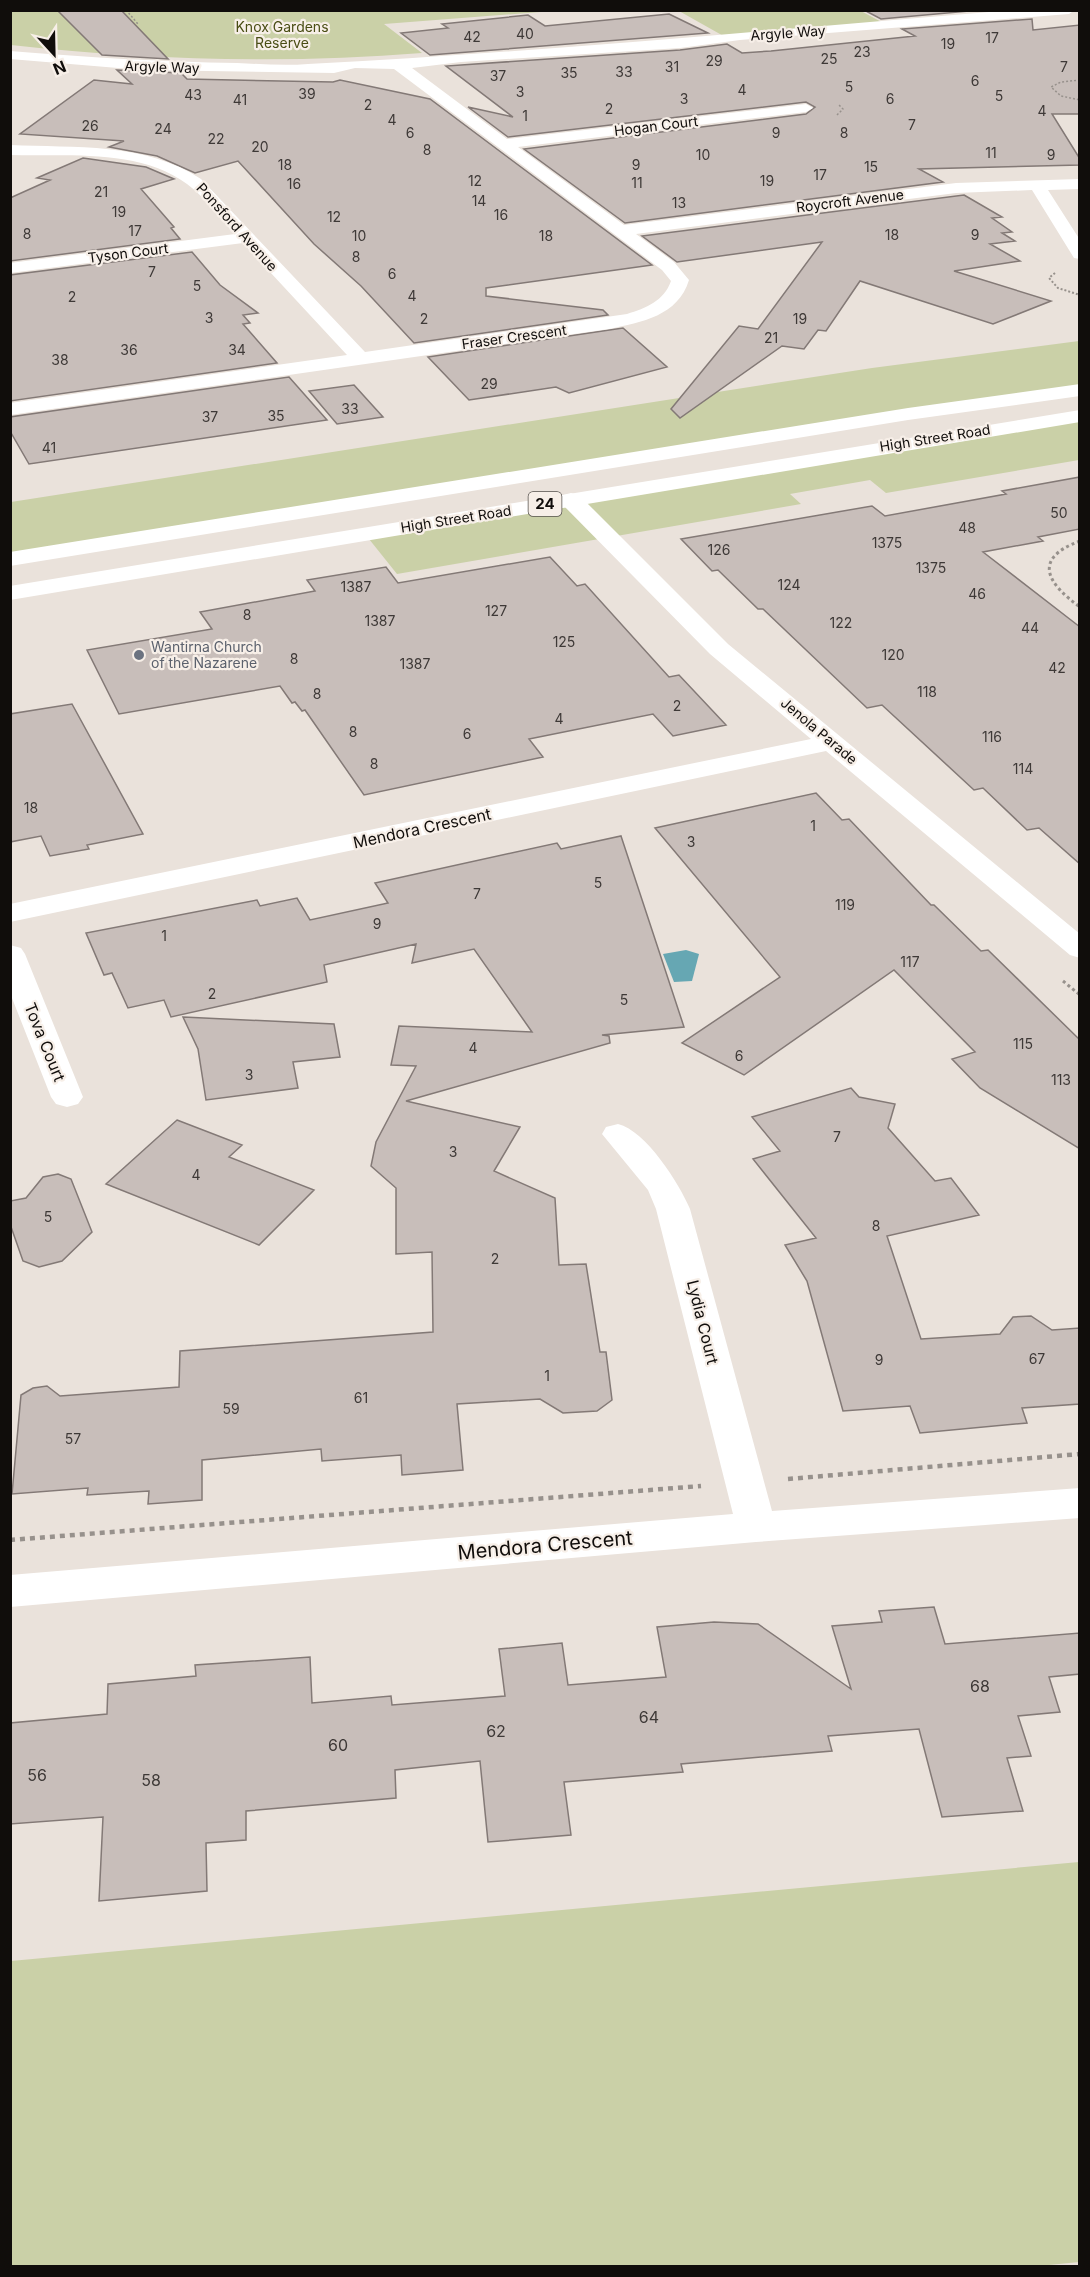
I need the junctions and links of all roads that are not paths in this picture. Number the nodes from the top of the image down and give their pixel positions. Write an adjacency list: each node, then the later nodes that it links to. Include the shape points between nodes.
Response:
1 (1069, 10): 3 (street, Argyle Way, via 506,57)
2 (10, 55): 3 (street, Argyle Way, via 142,66)
3 (411, 70): 5 (street, Fraser Crescent)
4 (806, 108): 5 (street, Hogan Court)
5 (505, 144): 9 (street, Fraser Crescent)
6 (10, 150): 10 (street, Ponsford Avenue, via 125,157 175,168 195,182)
7 (1036, 184): 8 (street, Roycroft Avenue); 9 (street, Roycroft Avenue, via 929,190); 11 (street)
8 (1080, 184)
9 (621, 231): 13 (street, Fraser Crescent, via 668,266 680,280 674,297 652,311 609,323)
10 (245, 238): 12 (street, Tyson Court); 13 (street, Ponsford Avenue)
11 (1080, 254)
12 (10, 268)
13 (360, 358): 15 (street, Fraser Crescent)
14 (1080, 390): 18 (street, High Street Road / 24, via 908,414)
15 (10, 409)
16 (1080, 416): 17 (street, High Street Road / 24)
17 (571, 500): 19 (street, High Street Road / 24); 20 (street, Jenola Parade, via 697,629)
18 (10, 559)
19 (10, 593)
20 (833, 742): 21 (street, Mendora Crescent); 22 (street, Jenola Parade)
21 (10, 913)
22 (1080, 949)
23 (10, 954): 24 (street, Tova Court)
24 (67, 1097)
25 (618, 1134): 27 (street, Lydia Court, via 663,1186 674,1209)
26 (1080, 1503): 27 (street, Mendora Crescent)
27 (756, 1527): 28 (street, Mendora Crescent)
28 (10, 1591)

